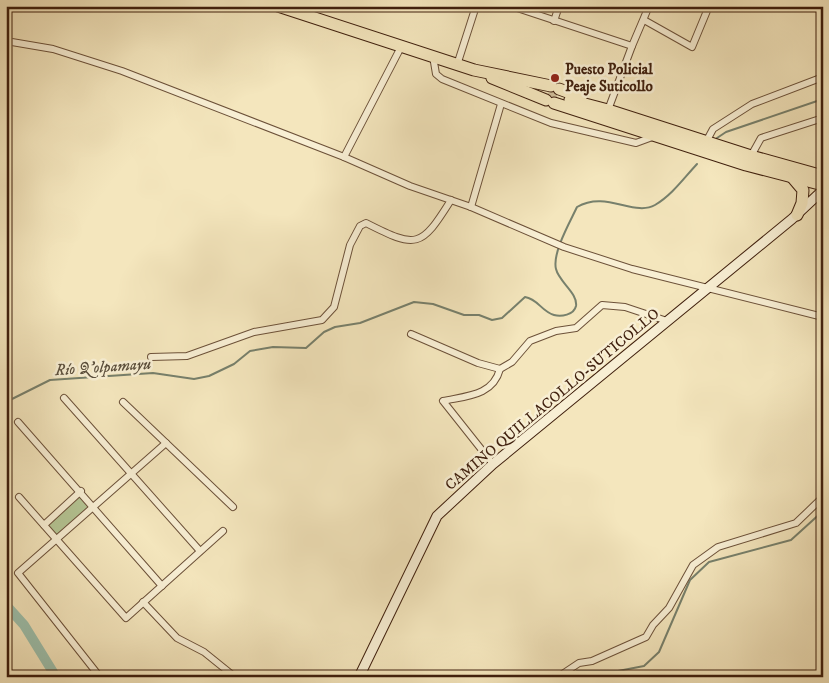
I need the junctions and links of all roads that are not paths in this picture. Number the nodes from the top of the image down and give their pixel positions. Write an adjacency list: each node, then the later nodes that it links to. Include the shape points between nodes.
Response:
1 (278, 6): 11 (highway)
2 (476, 6): 13 (street)
3 (511, 6): 8 (street)
4 (559, 6): 8 (street)
5 (649, 6): 7 (street)
6 (709, 6): 7 (street, via 692,47)
7 (644, 20): 10 (street)
8 (554, 21): 10 (street)
9 (6, 41): 23 (street, via 53,48 122,71)
10 (632, 46): 18 (street)
11 (401, 47): 12 (highway); 23 (street)
12 (433, 56): 13 (highway); 17 (street, via 436,74 442,79)
13 (457, 65): 14 (highway)
14 (474, 70): 16 (highway); 16 (highway)
15 (823, 77): 21 (street, via 752,104 713,129)
16 (552, 95): 18 (highway); 20 (highway)
17 (501, 104): 20 (street, via 551,123 636,143); 31 (street)
18 (608, 110): 21 (highway)
19 (823, 118): 22 (street, via 761,138)
20 (656, 135): 27 (highway)
21 (706, 142): 22 (highway)
22 (751, 156): 24 (highway)
23 (344, 157): 30 (street)
24 (786, 166): 25 (highway); 26 (highway)
25 (823, 167)
26 (823, 176)
27 (792, 178): 28 (highway); 32 (highway, via 803,190)
28 (823, 185)
29 (823, 190): 32 (main road, CAMINO QUILLACOLLO-SUTICOLLO)
30 (450, 200): 31 (street); 37 (street, via 432,229 417,240 402,240 366,223 360,226 350,245 334,307 322,320 254,332 187,356)
31 (472, 207): 33 (street, via 552,243 632,269)
32 (797, 215): 33 (main road, CAMINO QUILLACOLLO-SUTICOLLO)
33 (708, 287): 34 (street); 35 (main road, CAMINO QUILLACOLLO-SUTICOLLO)
34 (823, 317)
35 (667, 322): 38 (street, via 625,307 602,305 576,328 556,330 530,341 512,362); 43 (main road, CAMINO QUILLACOLLO-SUTICOLLO)
36 (411, 334): 38 (street)
37 (151, 357)
38 (500, 369): 43 (street, via 498,378 484,392 443,401)
39 (64, 398): 44 (street)
40 (123, 402): 42 (street)
41 (18, 422): 45 (street)
42 (166, 443): 44 (street); 49 (street)
43 (493, 464): 58 (main road, CAMINO QUILLACOLLO-SUTICOLLO, via 437,516)
44 (132, 473): 48 (street); 53 (street)
45 (81, 491): 48 (street); 50 (street)
46 (19, 496): 50 (street)
47 (823, 497): 59 (street, via 796,523 718,547 693,565 669,608 646,637 601,658 579,663)
48 (94, 506): 52 (street); 54 (street)
49 (233, 507)
50 (44, 525): 52 (street)
51 (223, 532): 53 (street)
52 (57, 540): 55 (street, via 126,618); 56 (street, via 18,573)
53 (200, 552): 54 (street)
54 (162, 586): 55 (street)
55 (143, 602): 57 (street, via 177,638 204,652)
56 (100, 677)
57 (235, 677)
58 (359, 677)
59 (558, 677)

